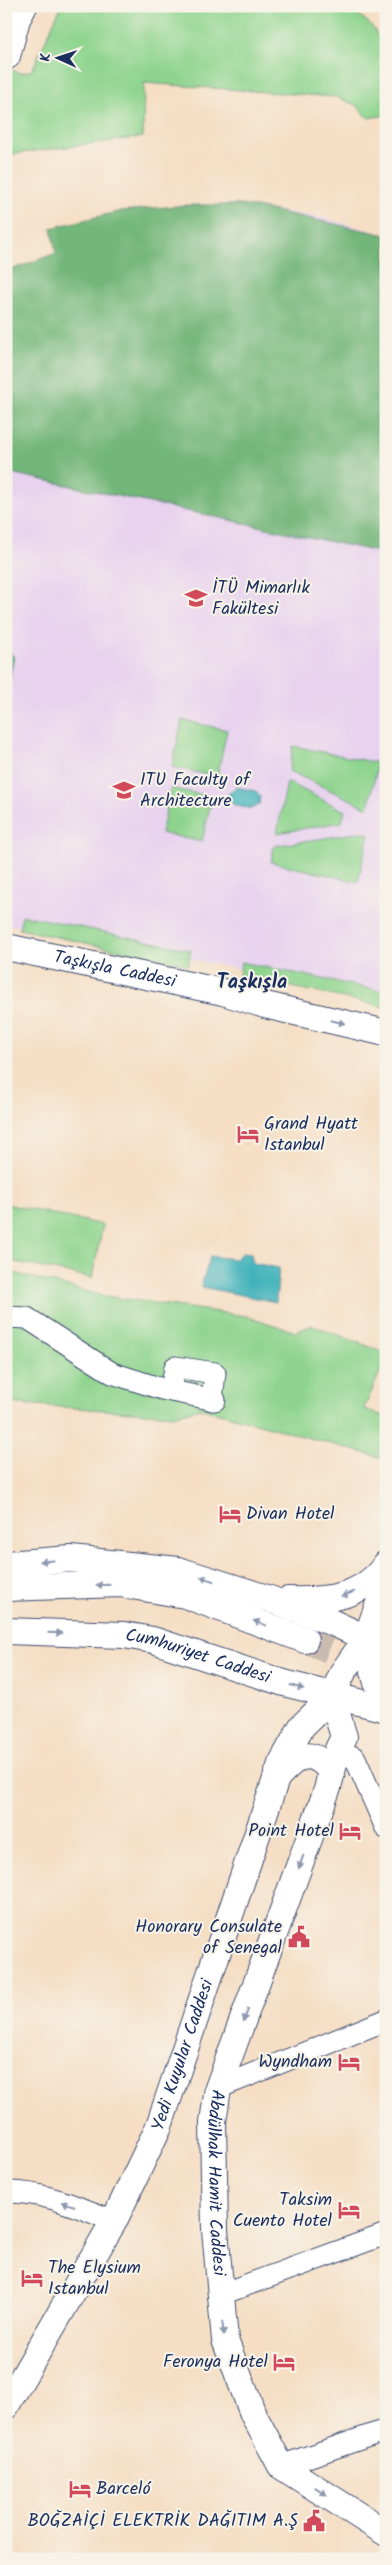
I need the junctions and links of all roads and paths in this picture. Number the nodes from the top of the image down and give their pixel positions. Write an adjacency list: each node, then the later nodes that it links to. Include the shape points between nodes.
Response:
1 (24, 6): 2 (main road)
2 (7, 56)
3 (6, 947): 4 (main road, Taşkışla Caddesi)
4 (224, 992): 5 (main road, Taşkışla Caddesi, via 256,990); 6 (main road, Taşkışla Caddesi, one-way to 6, via 265,1005)
5 (386, 1014)
6 (386, 1033)
7 (6, 1317): 8 (street, via 27,1318 112,1373)
8 (213, 1400)
9 (6, 1564): 13 (main road, one-way to 9, via 178,1570 71,1559)
10 (386, 1564): 13 (main road, one-way to 13, via 370,1583 335,1599)
11 (386, 1584): 16 (main road)
12 (6, 1588): 15 (main road, one-way to 12, via 185,1595 120,1584)
13 (270, 1599): 16 (main road)
14 (6, 1631): 17 (main road, Cumhuriyet Caddesi, one-way to 17, via 124,1635 153,1640)
15 (305, 1640)
16 (376, 1643): 17 (main road, via 343,1672); 18 (main road, via 376,1683)
17 (332, 1697): 19 (main road, Cumhuriyet Caddesi); 20 (main road, Abdülhak Hamit Caddesi, via 344,1737); 21 (main road, Yedi Kuyular Caddesi, via 302,1726)
18 (386, 1697)
19 (386, 1709)
20 (338, 1749): 22 (main road, Abdülhak Hamit Caddesi); 23 (street, via 354,1758)
21 (276, 1778): 22 (main road, via 292,1762 302,1757 313,1757 326,1766 330,1774); 27 (main road, Yedi Kuyular Caddesi, via 159,2126)
22 (328, 1787): 25 (main road, Abdülhak Hamit Caddesi, one-way to 25)
23 (386, 1828)
24 (386, 2020): 25 (street)
25 (218, 2088): 29 (main road, Abdülhak Hamit Caddesi, via 213,2122)
26 (6, 2192): 27 (street, one-way to 26, via 64,2203 22,2192)
27 (114, 2221): 30 (main road, Yedi Kuyular Caddesi)
28 (386, 2234): 29 (street)
29 (219, 2295): 32 (main road, Abdülhak Hamit Caddesi, one-way to 32, via 225,2340 253,2414)
30 (6, 2406)
31 (386, 2430): 32 (street)
32 (281, 2466): 33 (main road, Abdülhak Hamit Caddesi, one-way to 33)
33 (386, 2533)

